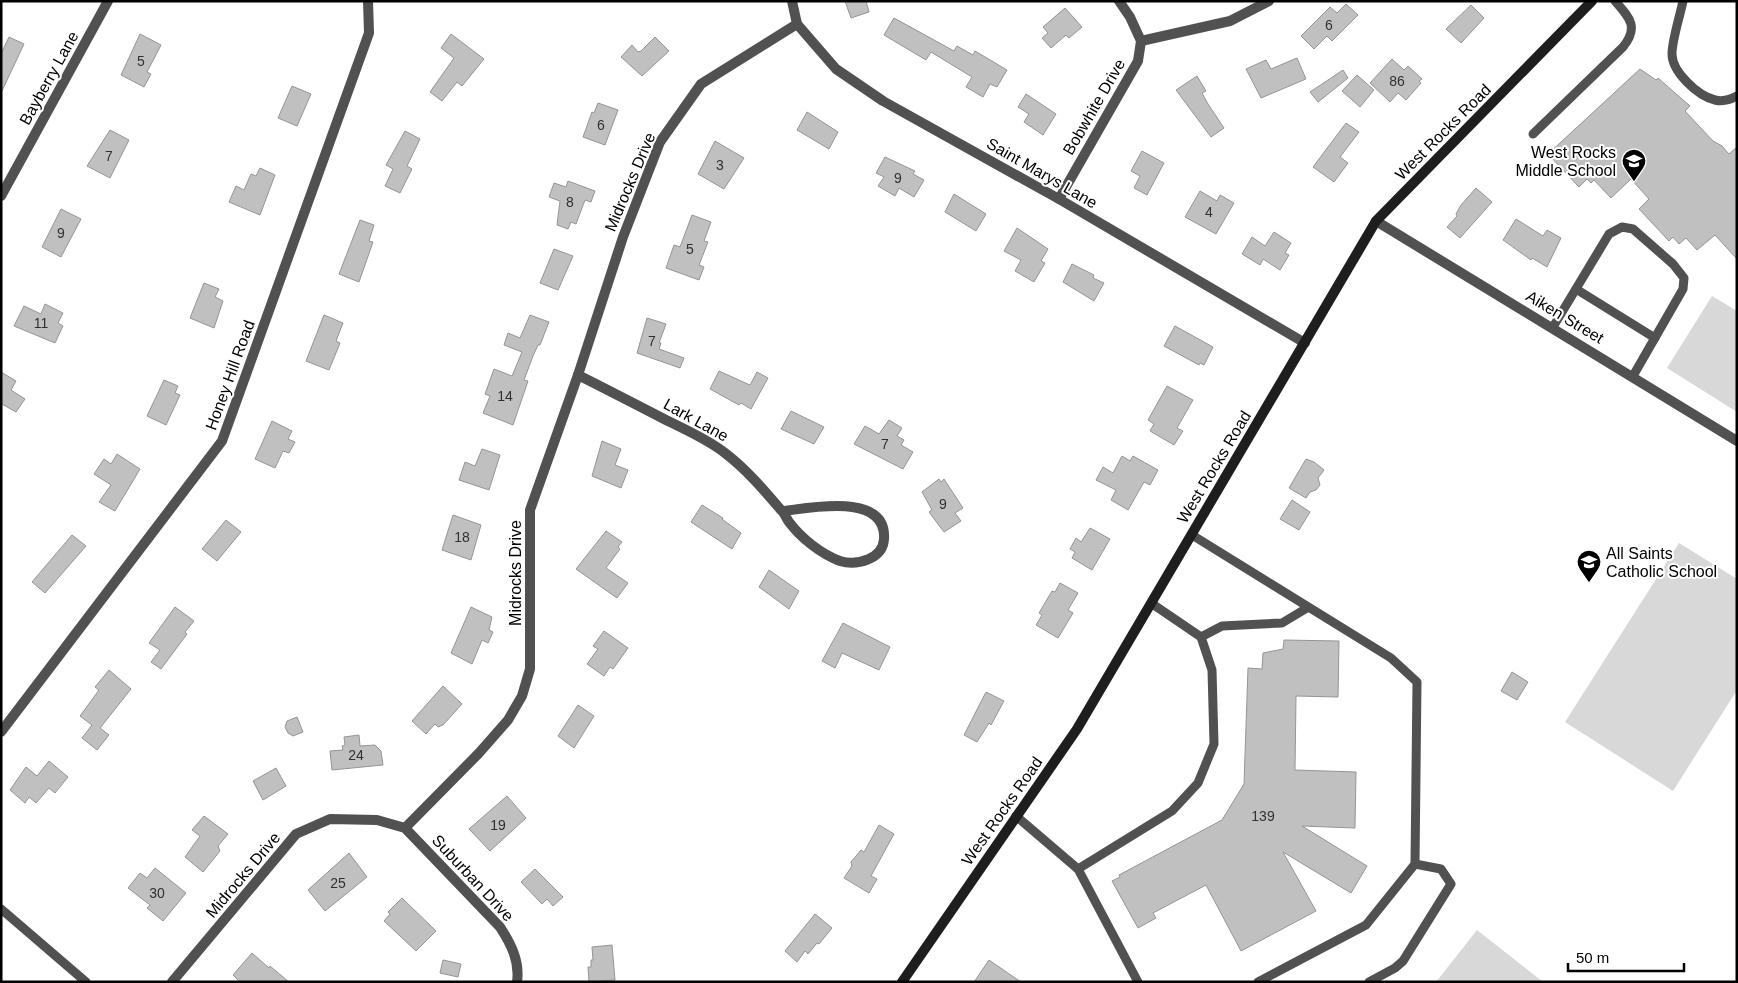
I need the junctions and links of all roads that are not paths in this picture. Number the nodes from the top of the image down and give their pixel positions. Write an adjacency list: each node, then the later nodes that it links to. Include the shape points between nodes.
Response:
1 (108, 1): 13 (street, Bayberry Lane)
2 (368, 1): 28 (street, Honey Hill Road, via 370,33 222,441)
3 (792, 1): 9 (street, Saint Marys Lane)
4 (1119, 1): 10 (street)
5 (1269, 1): 10 (street, via 1230,21)
6 (1592, 1): 15 (main road, West Rocks Road)
7 (1615, 1): 12 (lane, via 1632,26 1632,36)
8 (1683, 1): 11 (lane, via 1672,54 1678,72 1700,93 1714,100 1729,101)
9 (797, 24): 14 (street, Saint Marys Lane, via 836,69 875,96); 20 (street, Midrocks Drive, via 701,84 660,142 623,237)
10 (1141, 41): 14 (street, Bobwhite Drive, via 1138,62)
11 (1737, 96)
12 (1534, 134)
13 (1, 196)
14 (1059, 199): 19 (street, Saint Marys Lane)
15 (1376, 221): 17 (street, Aiken Street); 19 (main road, West Rocks Road)
16 (1576, 289): 17 (lane); 18 (lane); 18 (lane, via 1609,234 1622,227 1633,229 1684,278 1684,289)
17 (1553, 328): 21 (street, Aiken Street)
18 (1655, 338): 21 (lane)
19 (1305, 343): 24 (main road, West Rocks Road)
20 (578, 375): 23 (street, Lark Lane, via 706,440 748,473); 30 (street, Midrocks Drive, via 530,510 530,669 522,696 508,720 479,753)
21 (1633, 376): 22 (street, Aiken Street)
22 (1737, 441)
23 (783, 511): 23 (street, Lark Lane, via 799,534 839,560 862,562 872,558 884,544 881,523 876,514 867,510 853,506)
24 (1192, 535): 25 (main road, West Rocks Road); 26 (lane)
25 (1151, 603): 27 (lane); 29 (main road, West Rocks Road, via 1077,729)
26 (1307, 608): 27 (lane, via 1282,623 1222,626); 31 (lane, via 1391,658 1417,682)
27 (1201, 637): 32 (lane, via 1212,670 1214,744 1198,783 1172,811)
28 (1, 732)
29 (1016, 816): 32 (lane); 38 (main road, West Rocks Road)
30 (405, 828): 36 (street, Midrocks Drive, via 377,820 330,819 296,834); 37 (street, Suburban Drive, via 500,927 510,944 518,970)
31 (1415, 864): 34 (lane, via 1366,925); 41 (lane, via 1441,869 1450,884 1403,961)
32 (1078, 869): 39 (lane)
33 (1, 909): 35 (lane)
34 (1271, 979): 40 (lane)
35 (86, 982)
36 (172, 982)
37 (517, 982)
38 (902, 982)
39 (1138, 982)
40 (1258, 982)
41 (1369, 982)

